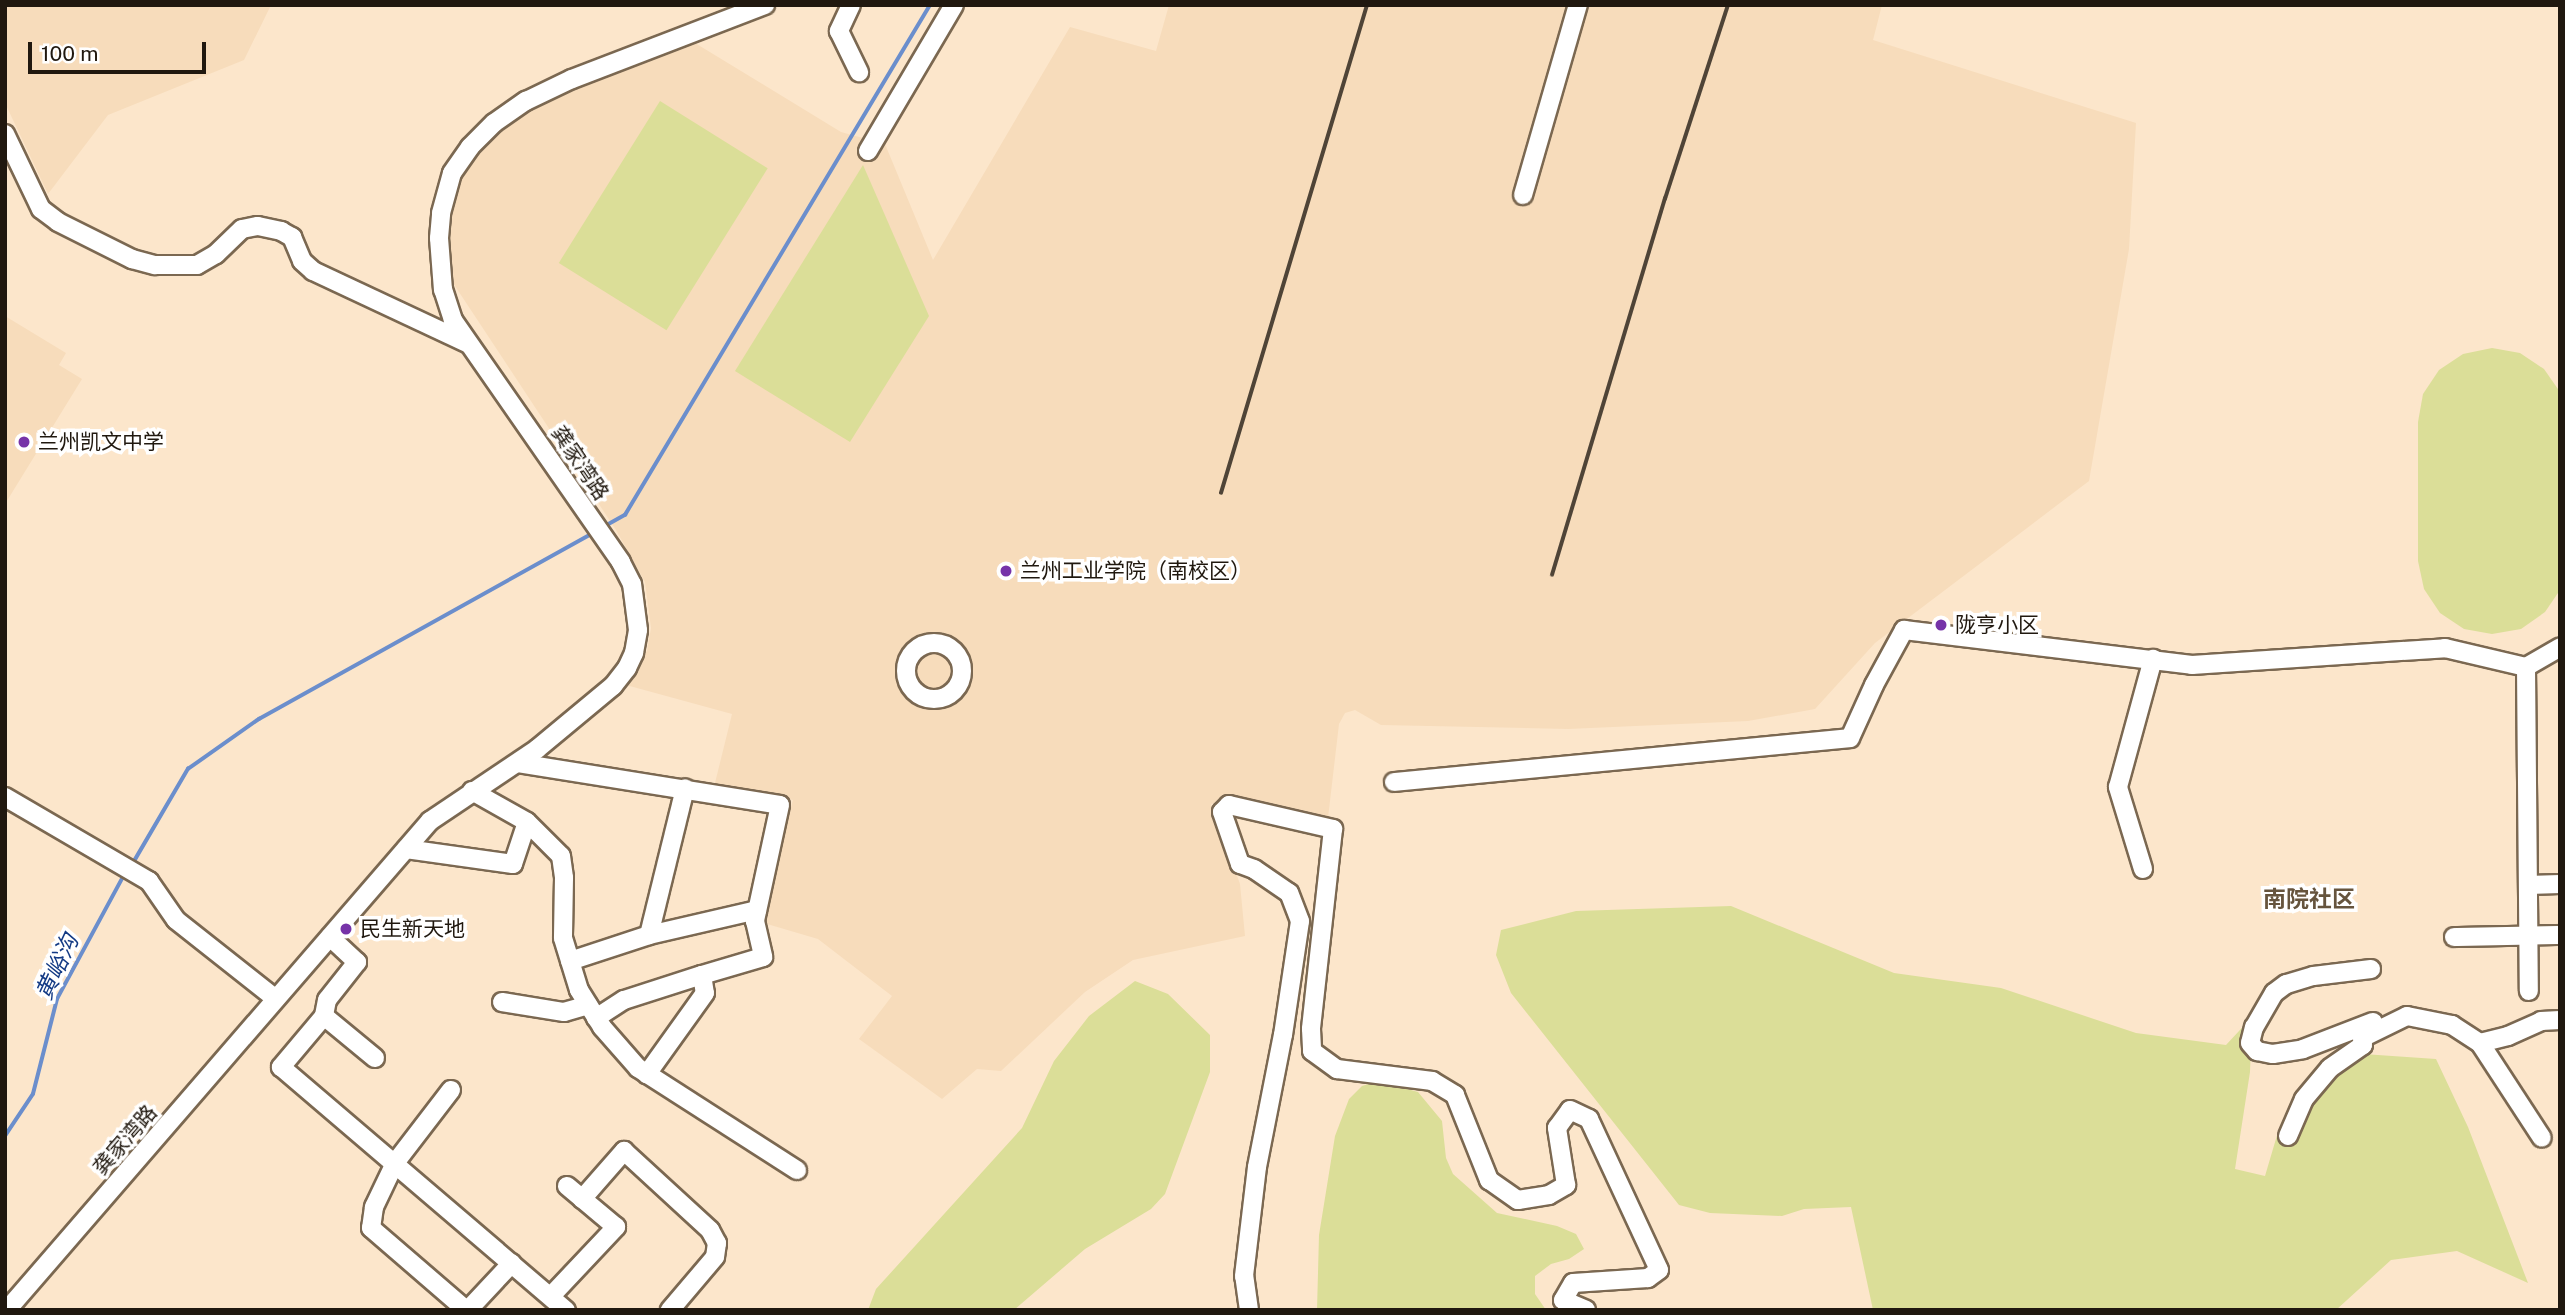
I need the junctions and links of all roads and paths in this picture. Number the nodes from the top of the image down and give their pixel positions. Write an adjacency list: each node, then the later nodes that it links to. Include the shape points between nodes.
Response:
1 (765, 5): 9 (street, 龚家湾路, via 526,101 470,147 452,173 439,239 443,290 453,320)
2 (851, 5): 5 (street, via 839,32)
3 (954, 5): 7 (street)
4 (1578, 5): 8 (street)
5 (859, 72)
6 (5, 134): 9 (street, via 41,209 132,258 155,265 197,265 242,229 258,226 281,231 292,237 302,261 313,271)
7 (868, 152)
8 (1523, 195)
9 (471, 344): 13 (street, 龚家湾路, via 632,584 638,630 635,653 613,686)
10 (2560, 648): 12 (street)
11 (2153, 659): 12 (street, via 2192,665 2445,648); 14 (street, via 1904,630 1850,738); 20 (street, via 2118,787)
12 (2526, 667): 22 (street)
13 (518, 763): 15 (street); 16 (street, 龚家湾路)
14 (1394, 782)
15 (685, 789): 23 (street, via 780,805); 24 (street)
16 (472, 791): 18 (street); 19 (street, 龚家湾路, via 430,821)
17 (5, 797): 33 (street, via 149,881 176,920)
18 (527, 822): 19 (street, via 513,864); 29 (street, via 561,856 563,938)
19 (406, 849): 27 (street, 龚家湾路)
20 (2143, 869)
21 (2560, 884): 22 (street)
22 (2528, 885): 26 (street)
23 (757, 910): 24 (street); 31 (street, via 763,957)
24 (649, 935): 29 (street)
25 (2560, 935): 26 (street)
26 (2529, 936): 28 (street); 32 (street)
27 (330, 937): 33 (street, 龚家湾路); 36 (street, via 357,962 327,1000)
28 (2454, 937)
29 (570, 961): 35 (street)
30 (2371, 970): 37 (street, via 2313,976 2286,984 2274,993 2250,1043 2257,1051 2273,1054 2303,1049 2388,1016)
31 (702, 975): 35 (street); 41 (street, via 705,993)
32 (2529, 991)
33 (276, 999): 51 (street, 龚家湾路)
34 (502, 1002): 35 (street, via 564,1012)
35 (592, 1011): 41 (street)
36 (324, 1016): 40 (street); 45 (street, via 281,1067)
37 (2407, 1016): 39 (street, via 2452,1025); 43 (street, via 2362,1038 2363,1045 2330,1068 2304,1099)
38 (2560, 1020): 39 (street, via 2541,1021)
39 (2480, 1043): 44 (street)
40 (375, 1058)
41 (647, 1074): 46 (street)
42 (451, 1090): 45 (street)
43 (2288, 1136)
44 (2542, 1138)
45 (395, 1163): 49 (street); 52 (street, via 374,1207 371,1228)
46 (797, 1170)
47 (567, 1186): 48 (street)
48 (582, 1199): 50 (street, via 616,1227); 54 (street, via 624,1151 710,1230 717,1243 715,1257)
49 (512, 1263): 50 (street); 52 (street)
50 (551, 1296): 53 (street)
51 (7, 1310)
52 (467, 1310)
53 (566, 1310)
54 (670, 1310)
55 (1249, 1310): 56 (street, via 1244,1276 1257,1167 1300,920 1289,893 1240,864 1222,812 1229,805 1333,829 1312,1052 1337,1069 1432,1081 1455,1095 1489,1180 1518,1200 1549,1195 1566,1185 1557,1128 1570,1110 1589,1119 1659,1270 1648,1278 1573,1283 1563,1300)
56 (1586, 1310)

